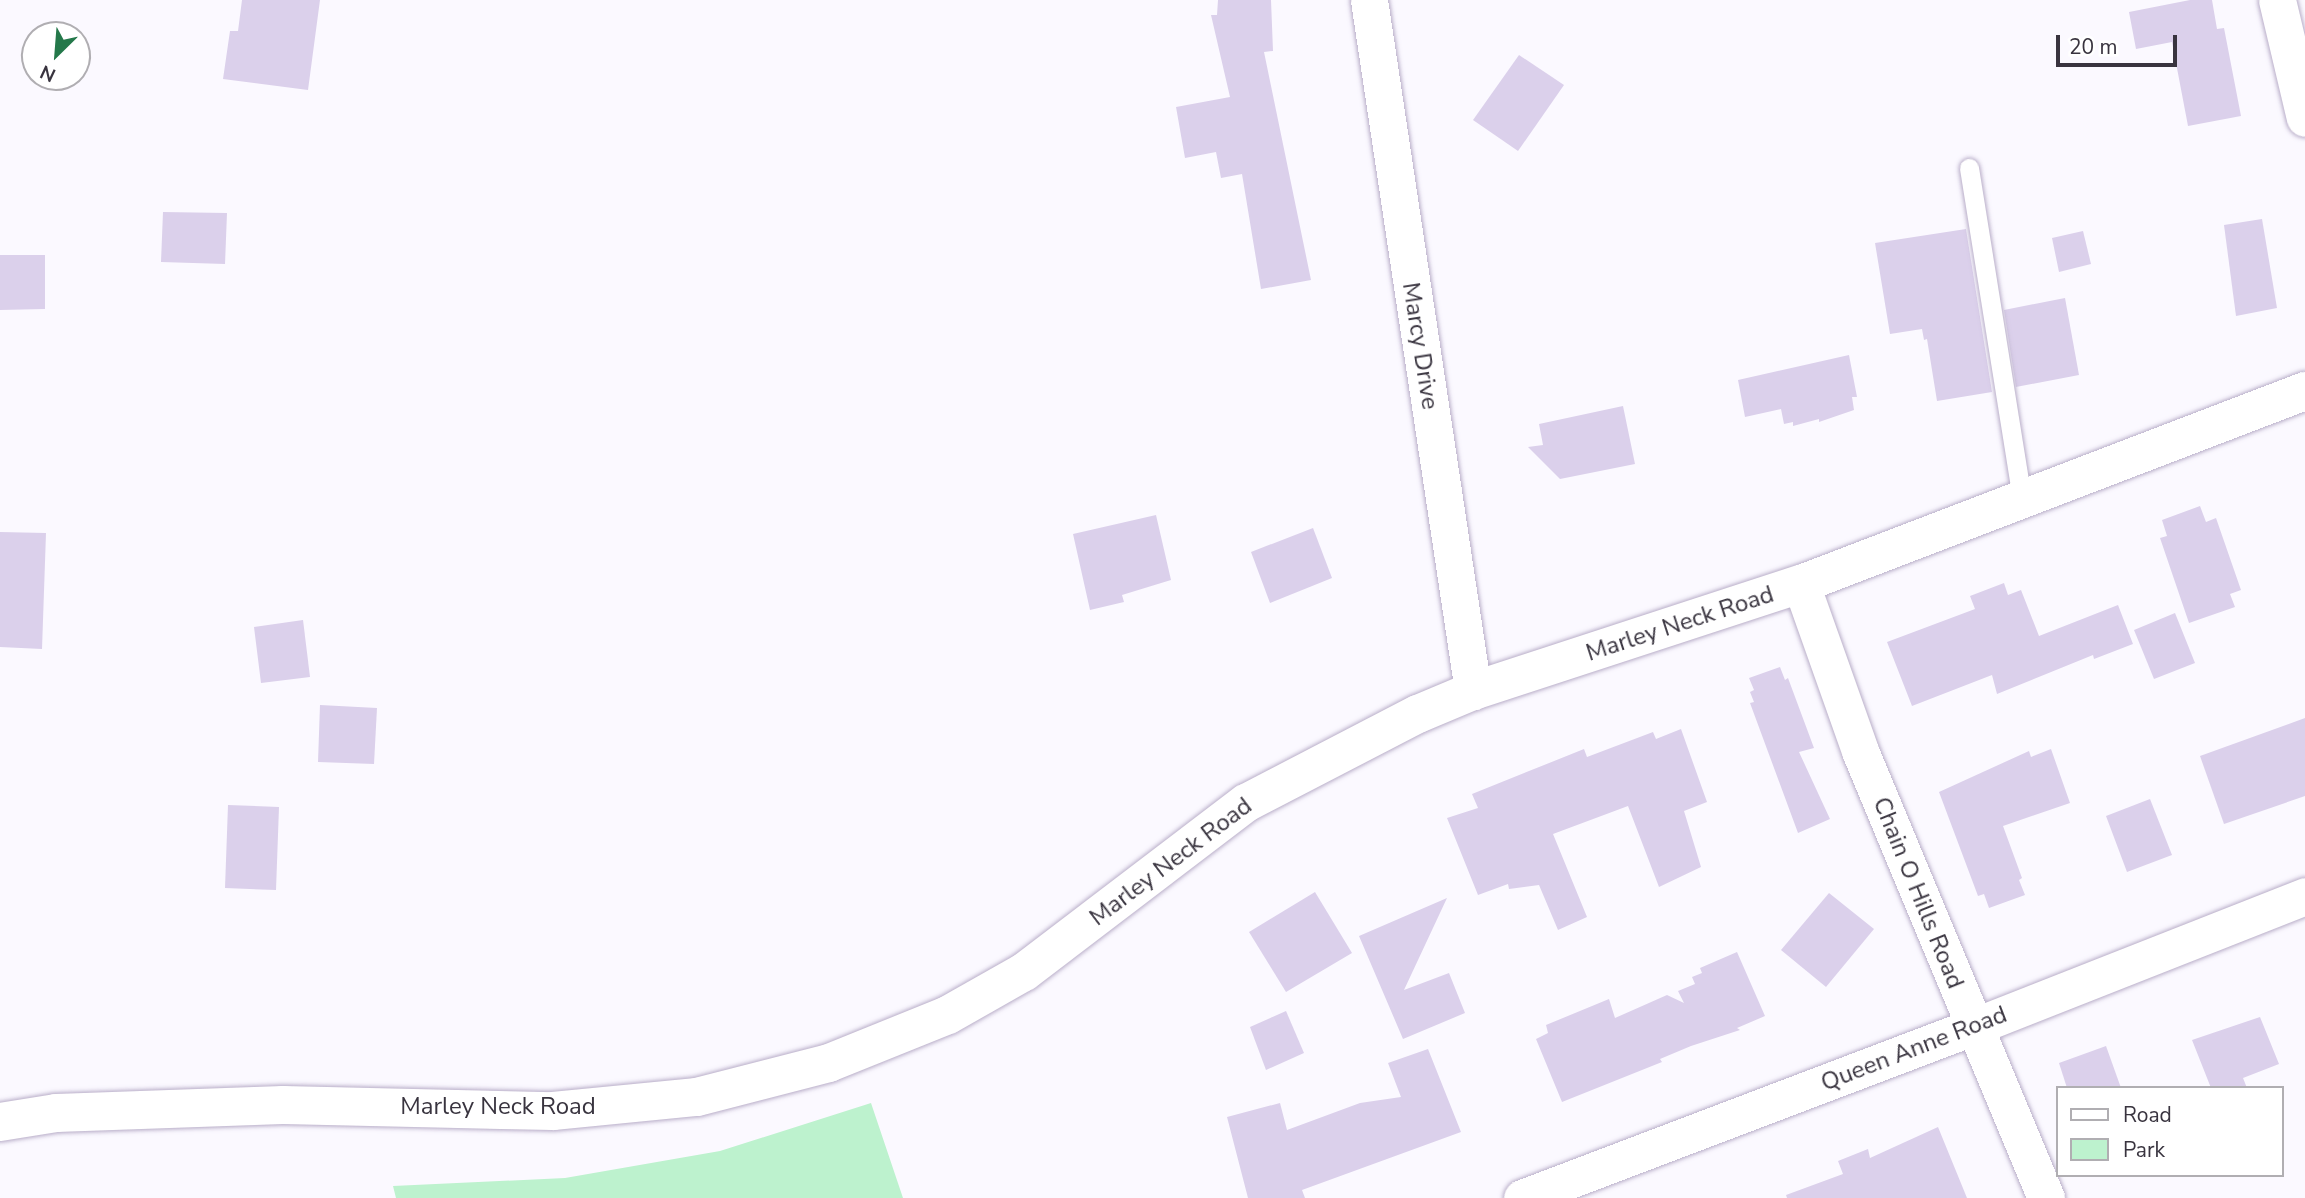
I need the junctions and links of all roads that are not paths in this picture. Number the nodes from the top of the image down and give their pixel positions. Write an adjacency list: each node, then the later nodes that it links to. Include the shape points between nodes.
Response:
1 (1369, 0): 8 (street, Marcy Drive)
2 (2277, 0): 3 (street)
3 (2305, 118)
4 (1969, 168): 6 (lane)
5 (2305, 391): 6 (street, Marley Neck Road)
6 (2022, 500): 7 (street, Marley Neck Road)
7 (1801, 584): 8 (street, Marley Neck Road); 10 (street, Chain O Hills Road, via 1860,751)
8 (1473, 691): 11 (street, Marley Neck Road, via 1418,714 1247,803 1024,972 948,1015 829,1063 697,1097 553,1111 283,1105 56,1112)
9 (2305, 896): 10 (street, Queen Anne Road)
10 (1973, 1027): 12 (street, Queen Anne Road); 13 (street, Chain O Hills Road)
11 (0, 1122)
12 (1522, 1198)
13 (2046, 1198)

